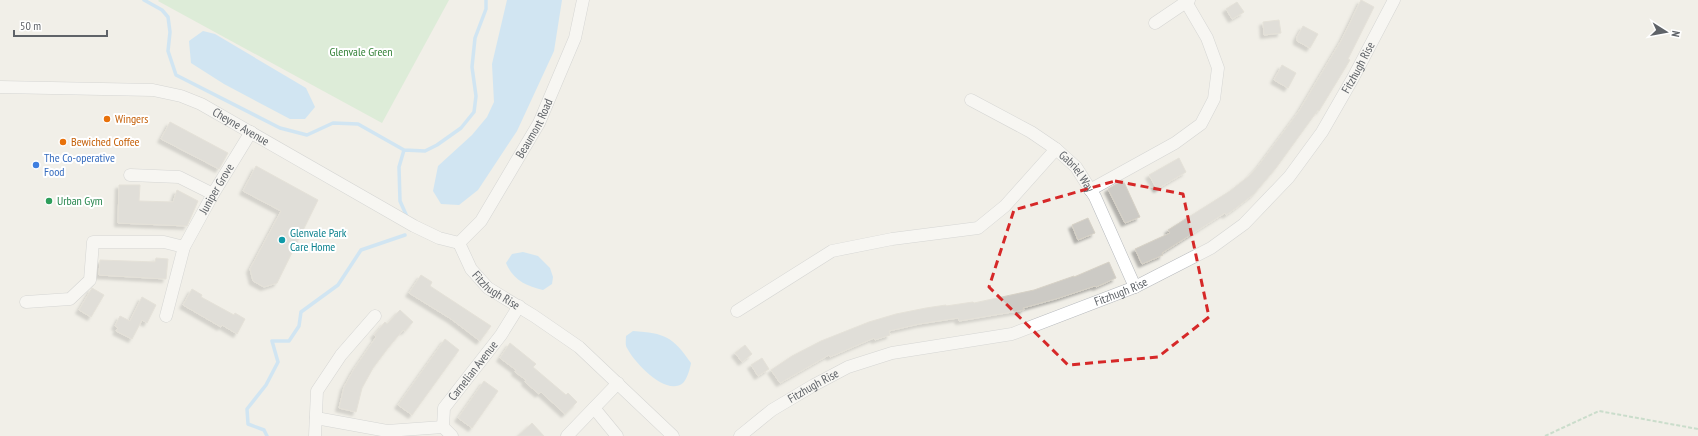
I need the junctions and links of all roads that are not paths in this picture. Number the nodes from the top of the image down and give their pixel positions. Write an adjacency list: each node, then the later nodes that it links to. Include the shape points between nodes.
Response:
1 (583, 0): 12 (street, Beaumont Road, via 575,38 539,124 481,221)
2 (1394, 0): 14 (street, Fitzhugh Rise, via 1322,132 1289,177 1244,224 1210,248)
3 (1188, 1): 4 (street); 10 (street, via 1207,38 1218,68 1214,99 1201,124 1175,143)
4 (1155, 23)
5 (0, 87): 7 (street, Cheyne Avenue, via 153,90 181,96 201,104)
6 (971, 100): 8 (street, Gabriel Way, via 1031,132)
7 (251, 132): 11 (street, Juniper Grove); 12 (street, Cheyne Avenue, via 386,211 439,238)
8 (1056, 149): 10 (street, Gabriel Way, via 1076,167); 17 (street, via 1005,206 978,228 892,239 832,251)
9 (130, 175): 11 (street, via 179,177)
10 (1090, 190): 14 (street, Gabriel Way)
11 (213, 194): 13 (street, Juniper Grove)
12 (459, 243): 16 (street, Fitzhugh Rise, via 471,269 488,288)
13 (184, 247): 15 (street, via 164,242 93,242 90,280 70,299); 18 (street, Juniper Grove)
14 (1134, 287): 29 (street, Fitzhugh Rise, via 1012,334 892,353 848,367 772,410)
15 (26, 302)
16 (519, 306): 20 (street, Fitzhugh Rise, via 579,347); 23 (street, Carnelian Avenue, via 501,335 444,408)
17 (737, 311)
18 (166, 316)
19 (375, 316): 22 (street, via 341,355 317,391)
20 (618, 383): 21 (street); 28 (street, Fitzhugh Rise)
21 (594, 408): 26 (street); 27 (street)
22 (316, 418): 23 (street, via 387,431); 24 (street)
23 (443, 427): 25 (street)
24 (315, 436)
25 (452, 436)
26 (567, 436)
27 (617, 436)
28 (673, 436)
29 (740, 436)

